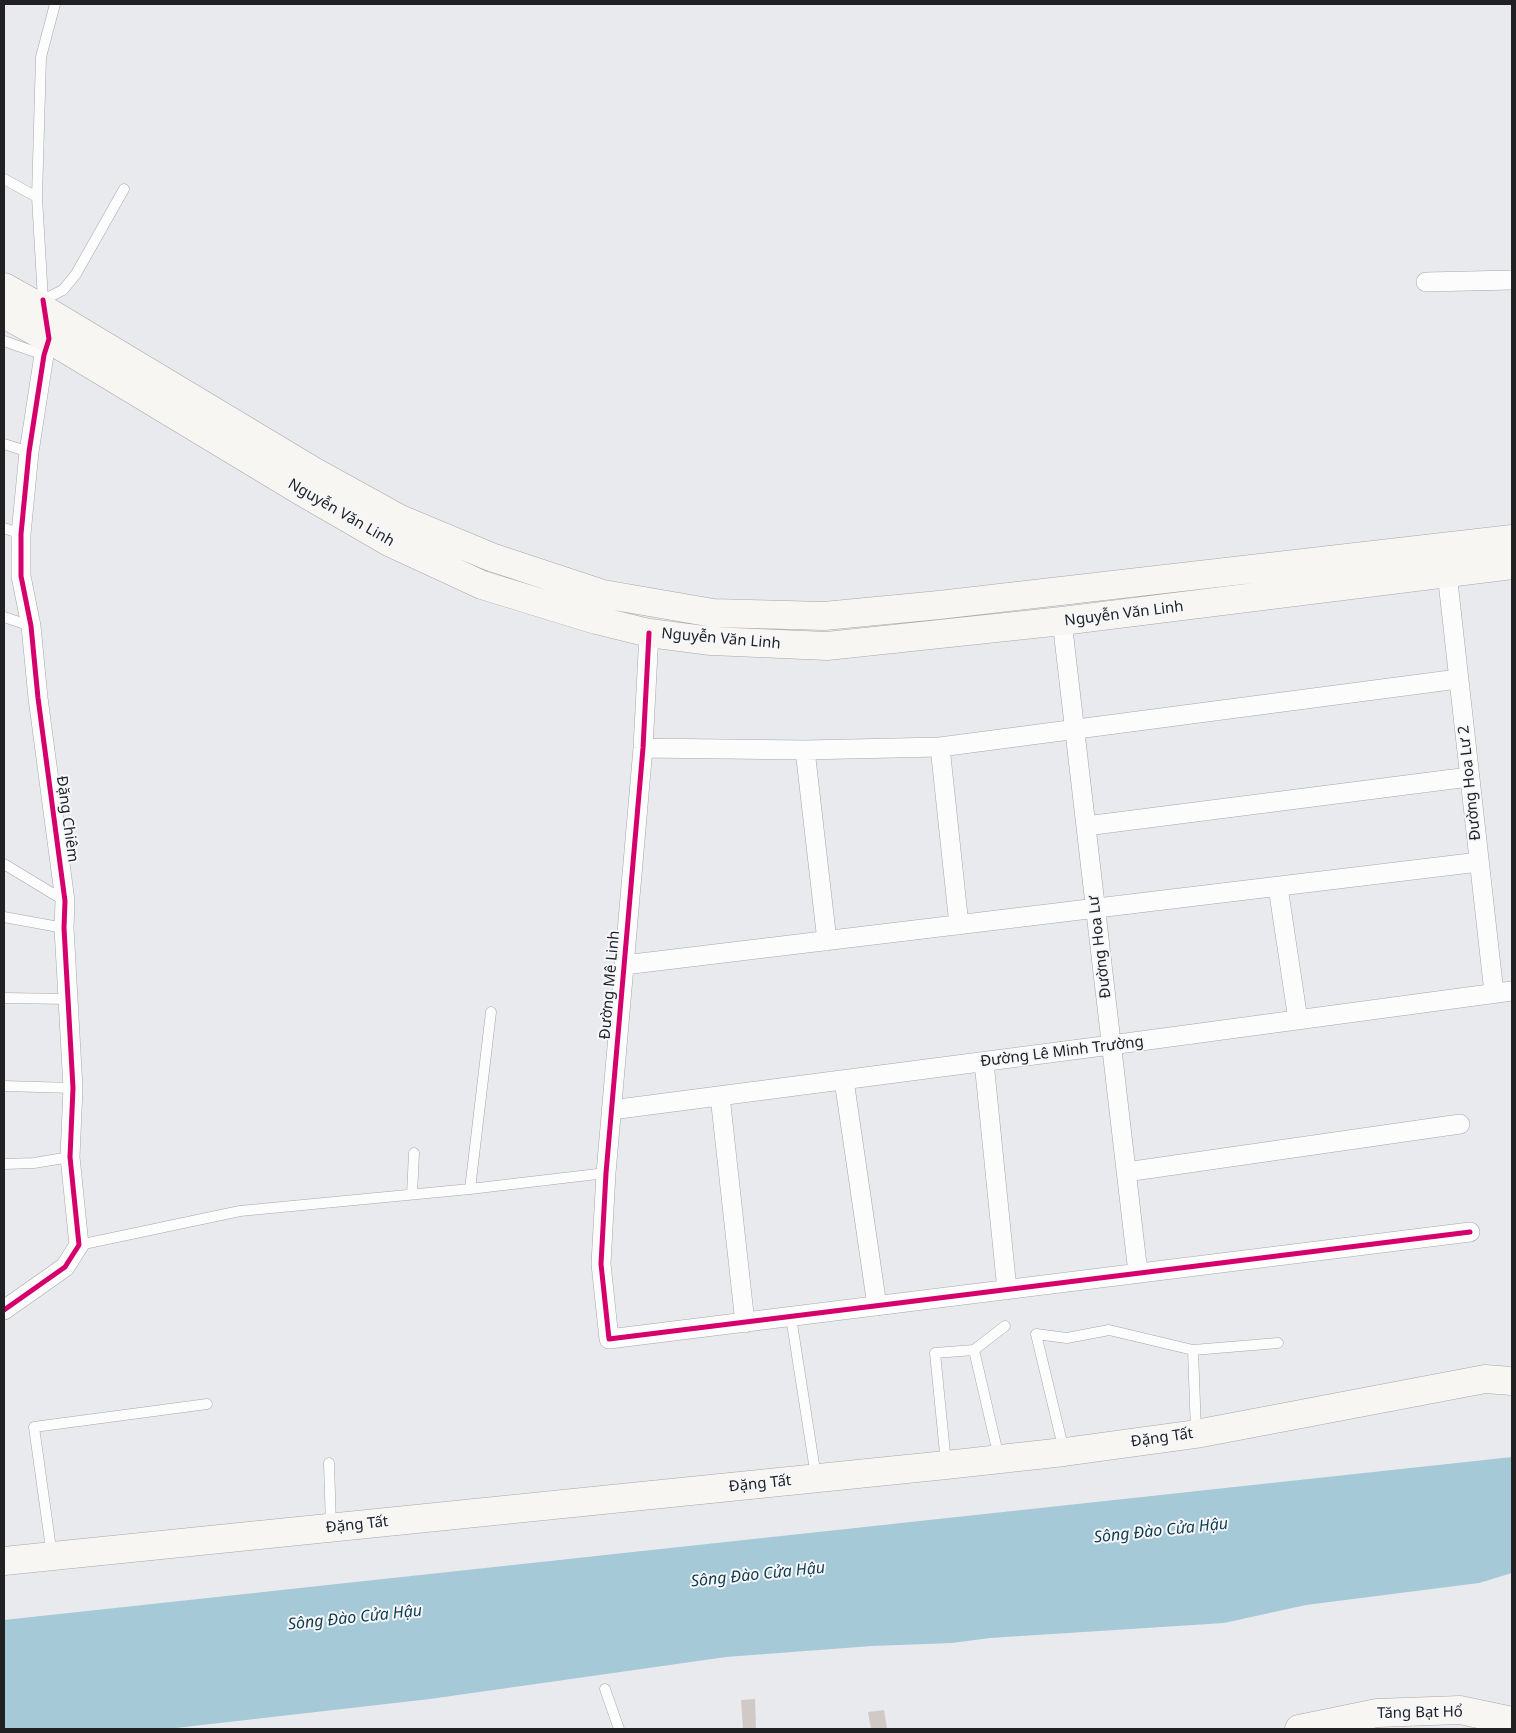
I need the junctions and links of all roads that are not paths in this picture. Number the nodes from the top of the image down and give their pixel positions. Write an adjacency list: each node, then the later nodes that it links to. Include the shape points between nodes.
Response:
1 (55, 4): 4 (lane, via 41,57)
2 (4, 179): 4 (lane)
3 (124, 189): 8 (lane, via 73,278)
4 (37, 197): 8 (lane)
5 (1512, 280): 6 (street)
6 (1426, 282)
7 (4, 288): 8 (main road, Nguyễn Văn Linh)
8 (44, 305): 11 (street, Đặng Chiêm); 16 (main road, Nguyễn Văn Linh, via 314,472 400,518)
9 (4, 314): 11 (main road, Nguyễn Văn Linh)
10 (4, 341): 11 (lane)
11 (46, 347): 13 (street, Đặng Chiêm); 19 (main road, Nguyễn Văn Linh, via 389,542)
12 (4, 444): 13 (lane)
13 (29, 452): 14 (street, Đặng Chiêm)
14 (12, 531): 23 (street, Đặng Chiêm)
15 (1512, 539): 20 (main road, Nguyễn Văn Linh)
16 (491, 558): 19 (main road); 20 (main road, Nguyễn Văn Linh, via 603,594 713,613 824,616)
17 (1512, 565): 18 (main road, Nguyễn Văn Linh)
18 (1447, 573): 22 (main road, Nguyễn Văn Linh); 26 (street, Đường Hoa Lư 2)
19 (482, 585): 25 (main road, Nguyễn Văn Linh)
20 (990, 600): 24 (main road)
21 (4, 617): 23 (lane)
22 (1062, 621): 24 (main road, Nguyễn Văn Linh); 27 (street, Đường Hoa Lư)
23 (31, 626): 36 (street, Đặng Chiêm)
24 (993, 629): 25 (main road, Nguyễn Văn Linh, via 827,646 711,642)
25 (649, 633): 29 (street, Đường Mê Linh)
26 (1458, 679): 27 (street); 31 (street, Đường Hoa Lư 2)
27 (1075, 731): 28 (street); 32 (street, Đường Hoa Lư)
28 (940, 747): 30 (street); 39 (street)
29 (643, 748): 30 (street); 42 (street, Đường Mê Linh)
30 (805, 750): 41 (street)
31 (1469, 777): 32 (street); 33 (street, Đường Hoa Lư 2)
32 (1086, 826): 37 (street, Đường Hoa Lư)
33 (1479, 862): 35 (street); 43 (street, Đường Hoa Lư 2)
34 (4, 864): 36 (lane)
35 (1278, 886): 37 (street); 47 (street)
36 (65, 901): 40 (street, Đặng Chiêm)
37 (1095, 908): 39 (street); 48 (street, Đường Hoa Lư)
38 (4, 917): 40 (lane)
39 (959, 925): 41 (street)
40 (64, 928): 45 (street, Đặng Chiêm)
41 (827, 941): 42 (street)
42 (624, 965): 54 (street, Đường Mê Linh)
43 (1503, 992): 47 (street, Đường Lê Minh Trường)
44 (4, 998): 45 (lane)
45 (69, 999): 52 (street, Đặng Chiêm)
46 (491, 1012): 61 (lane)
47 (1298, 1020): 48 (street, Đường Lê Minh Trường)
48 (1111, 1046): 49 (street, Đường Lê Minh Trường); 60 (street, Đường Hoa Lư)
49 (984, 1062): 50 (street, Đường Lê Minh Trường); 66 (street)
50 (844, 1080): 53 (street, Đường Lê Minh Trường); 67 (street)
51 (4, 1086): 52 (lane)
52 (73, 1088): 57 (street, Đặng Chiêm)
53 (720, 1096): 54 (street, Đường Lê Minh Trường); 70 (street)
54 (612, 1110): 59 (street, Đường Mê Linh)
55 (1460, 1124): 60 (street)
56 (414, 1153): 62 (lane)
57 (70, 1156): 58 (lane, via 34,1163); 64 (street, Đặng Chiêm)
58 (4, 1164)
59 (606, 1172): 61 (lane); 70 (street, Đường Mê Linh, via 601,1264 609,1339)
60 (1126, 1172): 65 (street, Đường Hoa Lư)
61 (470, 1189): 62 (lane)
62 (412, 1194): 64 (lane, via 240,1211)
63 (1470, 1232): 65 (street)
64 (79, 1245): 68 (street, via 65,1267)
65 (1138, 1273): 66 (street)
66 (1007, 1290): 67 (street)
67 (877, 1306): 69 (street)
68 (4, 1310)
69 (791, 1317): 70 (street); 82 (lane)
70 (745, 1322)
71 (1005, 1326): 73 (lane)
72 (1278, 1343): 74 (lane)
73 (974, 1350): 79 (lane); 81 (lane, via 935,1353)
74 (1193, 1350): 77 (lane); 78 (lane, via 1109,1330 1067,1338 1036,1334)
75 (1512, 1381): 77 (main road, Đặng Tất, via 1485,1378)
76 (207, 1404): 84 (lane, via 34,1427)
77 (1196, 1434): 78 (main road, Đặng Tất)
78 (1064, 1452): 79 (main road, Đặng Tất)
79 (999, 1458): 81 (main road, Đặng Tất)
80 (329, 1463): 83 (lane)
81 (946, 1465): 82 (main road, Đặng Tất)
82 (816, 1478): 83 (main road, Đặng Tất)
83 (331, 1528): 84 (main road, Đặng Tất)
84 (52, 1557): 85 (main road, Đặng Tất)
85 (4, 1561)
86 (605, 1689): 88 (lane)
87 (1512, 1721): 89 (main road, Tăng Bạt Hổ, via 1460,1710 1377,1713)
88 (619, 1729)
89 (1299, 1729)

